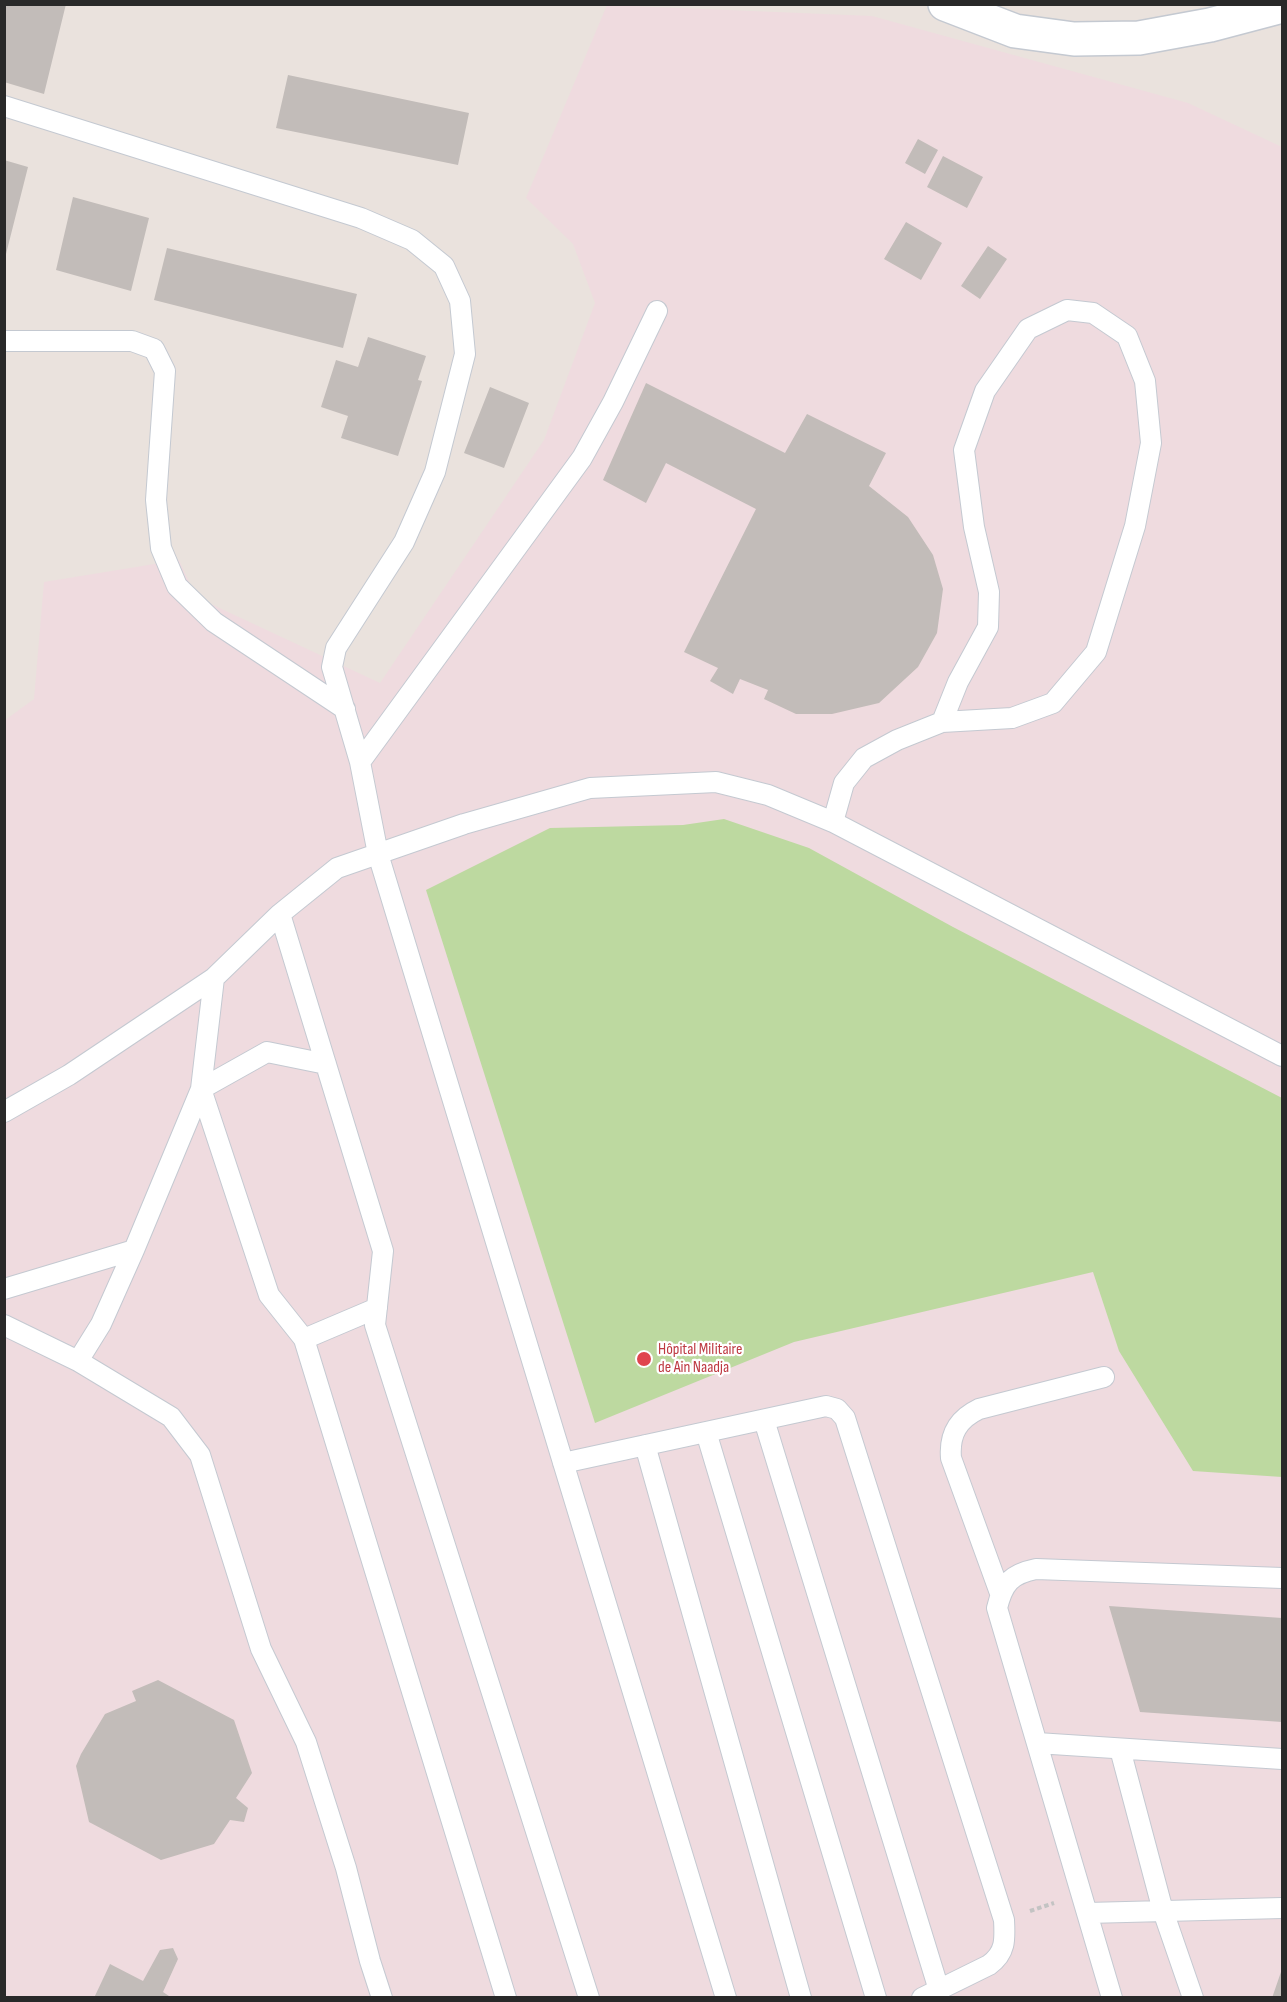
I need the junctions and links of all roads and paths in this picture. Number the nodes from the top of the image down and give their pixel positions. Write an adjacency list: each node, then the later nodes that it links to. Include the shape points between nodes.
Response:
1 (945, 4): 3 (street, via 1015,30 1074,39 1139,38)
2 (1282, 6): 3 (street)
3 (1213, 15)
4 (4, 106): 7 (lane, via 361,218 411,240 444,266 460,301 465,354 435,472 404,542 336,648 332,667)
5 (657, 311): 9 (lane, via 582,458)
6 (4, 341): 7 (lane, via 132,342 154,349 165,371 156,500 161,548 177,586 214,622)
7 (345, 709): 9 (lane)
8 (942, 722): 8 (lane, via 1012,718 1053,703 1096,651 1135,526 1151,443 1145,381 1127,336 1093,313 1067,310 1028,329 985,391 964,450 974,527 989,592 988,627 958,682); 10 (lane, via 864,758 844,783)
9 (360, 762): 11 (lane)
10 (833, 822): 11 (lane, via 768,795 716,782 590,788 464,824); 14 (lane)
11 (378, 854): 12 (lane, via 337,868); 28 (lane)
12 (280, 914): 13 (lane); 15 (lane)
13 (214, 978): 16 (lane); 17 (lane, via 69,1075)
14 (1282, 1056)
15 (326, 1064): 16 (lane, via 267,1052); 20 (lane, via 383,1251)
16 (201, 1089): 18 (lane); 22 (lane, via 269,1295)
17 (4, 1112)
18 (134, 1250): 19 (lane); 23 (lane, via 101,1324)
19 (4, 1289)
20 (377, 1308): 22 (lane); 41 (lane, via 375,1325)
21 (4, 1325): 23 (lane)
22 (304, 1339): 40 (lane)
23 (78, 1361): 39 (lane, via 171,1417 200,1455 261,1649 306,1742)
24 (1104, 1377): 30 (lane, via 979,1409 967,1415 952,1437 951,1458)
25 (764, 1420): 26 (lane); 37 (lane, via 826,1406 837,1409 845,1418); 38 (lane)
26 (706, 1432): 27 (lane); 44 (lane)
27 (645, 1445): 28 (lane); 43 (lane)
28 (564, 1462): 42 (lane)
29 (1282, 1578): 30 (lane, via 1036,1569 1015,1576)
30 (1000, 1593): 31 (lane, via 997,1608)
31 (1037, 1743): 32 (lane); 34 (lane)
32 (1120, 1749): 33 (lane); 36 (lane)
33 (1282, 1759)
34 (1084, 1904): 36 (lane); 37 (path); 45 (lane)
35 (1282, 1908): 36 (lane)
36 (1163, 1911): 46 (lane)
37 (1004, 1920): 38 (lane, via 1005,1943 997,1960)
38 (931, 1994)
39 (382, 1998)
40 (506, 1998)
41 (589, 1998)
42 (726, 1998)
43 (801, 1998)
44 (876, 1998)
45 (1112, 1998)
46 (1193, 1998)

